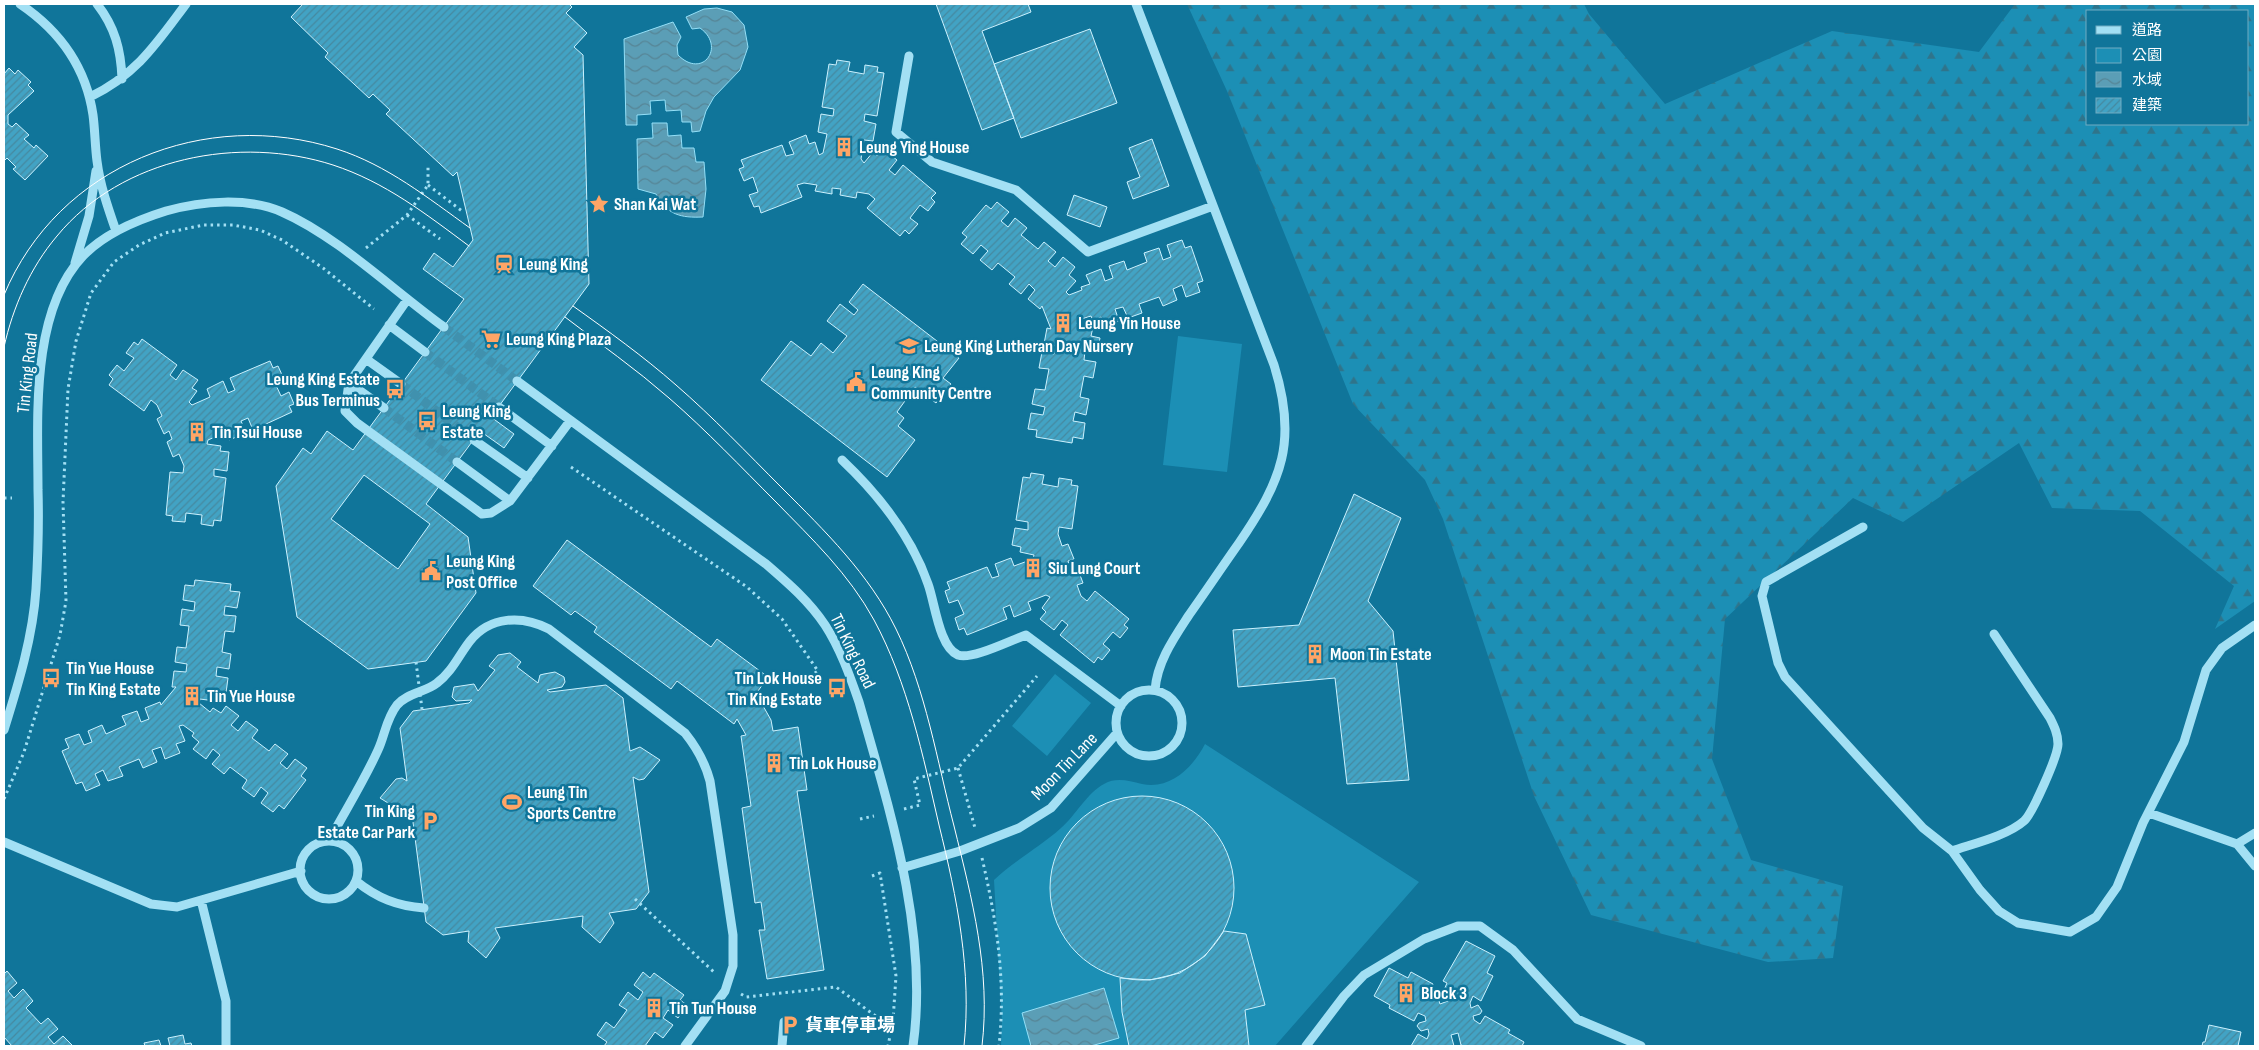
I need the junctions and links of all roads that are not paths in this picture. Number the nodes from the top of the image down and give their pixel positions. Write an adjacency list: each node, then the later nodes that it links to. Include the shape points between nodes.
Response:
1 (20, 4): 7 (street, via 51,28 71,53)
2 (97, 4): 6 (street, via 116,35)
3 (186, 4): 6 (street, via 148,54)
4 (1136, 4): 9 (street)
5 (908, 56): 9 (street, via 896,132 932,162 1016,190 1088,252)
6 (122, 79): 7 (street)
7 (90, 97): 8 (street)
8 (97, 161): 10 (street); 11 (street, via 89,216)
9 (1213, 206): 32 (street, via 1282,390 1286,438 1282,463 1263,508 1170,646 1156,676)
10 (116, 231): 11 (street, Tin King Road, via 84,256); 12 (street, Tin King Road, via 142,219 198,204 255,205 279,211 302,222)
11 (72, 270): 34 (street, Tin King Road, via 56,301 41,362 36,592 28,642)
12 (407, 300): 13 (street); 14 (street, Tin King Road)
13 (389, 325): 15 (street); 16 (street)
14 (444, 327)
15 (425, 352)
16 (366, 359): 18 (street); 19 (street)
17 (517, 382): 22 (street, Tin King Road)
18 (349, 383): 21 (street); 28 (street, via 346,410 357,423 482,514 491,513)
19 (401, 384)
20 (499, 407): 24 (street)
21 (384, 408)
22 (570, 421): 24 (street); 43 (street, Tin King Road, via 766,564 826,626 850,677 866,727)
23 (474, 440): 27 (street)
24 (552, 446): 27 (street)
25 (842, 460): 33 (street, via 883,503 901,528 927,581 949,650 960,656 972,655 1026,635)
26 (458, 462): 28 (street)
27 (528, 478): 28 (street)
28 (510, 502)
29 (1863, 528): 41 (street, via 1766,582 1762,596 1778,662 1785,677 1916,821)
30 (2255, 625): 36 (street, via 2222,648 2206,670 2184,742)
31 (1994, 634): 41 (street, via 2050,718 2057,732 2058,745 2032,811 2024,821)
32 (1155, 690): 33 (street, via 1133,694); 35 (street, via 1174,702 1181,714 1182,725 1173,746 1164,753 1141,756 1126,747)
33 (1121, 706): 35 (street, via 1116,722)
34 (4, 730)
35 (1117, 733): 43 (street, Moon Tin Lane, via 1051,808 1019,828)
36 (2149, 813): 40 (street); 41 (street, via 2117,887 2096,917 2070,932 2018,923 1999,911)
37 (2255, 833): 40 (street)
38 (329, 841): 44 (street, via 320,843 306,854); 45 (street, via 338,843 353,854 357,862); 50 (street, via 379,749 386,722 398,704 436,684 470,641 488,626 524,619 549,629 685,733 701,756 710,781 733,935 733,966 720,1000)
39 (4, 842): 46 (street, via 151,904 177,907)
40 (2237, 844): 42 (street)
41 (1952, 851)
42 (2255, 866)
43 (902, 868): 52 (street, Tin King Road, via 917,973)
44 (301, 871): 45 (street, via 307,888 321,898 344,895); 46 (street)
45 (356, 881): 47 (street, via 380,898)
46 (201, 900): 49 (street, via 226,1001)
47 (424, 908)
48 (784, 1022): 51 (street)
49 (226, 1046)
50 (685, 1046)
51 (782, 1046)
52 (913, 1046)
53 (1306, 1046): 54 (street, via 1364,975 1424,939 1458,926 1480,926 1513,950 1577,1019)
54 (1641, 1046)

